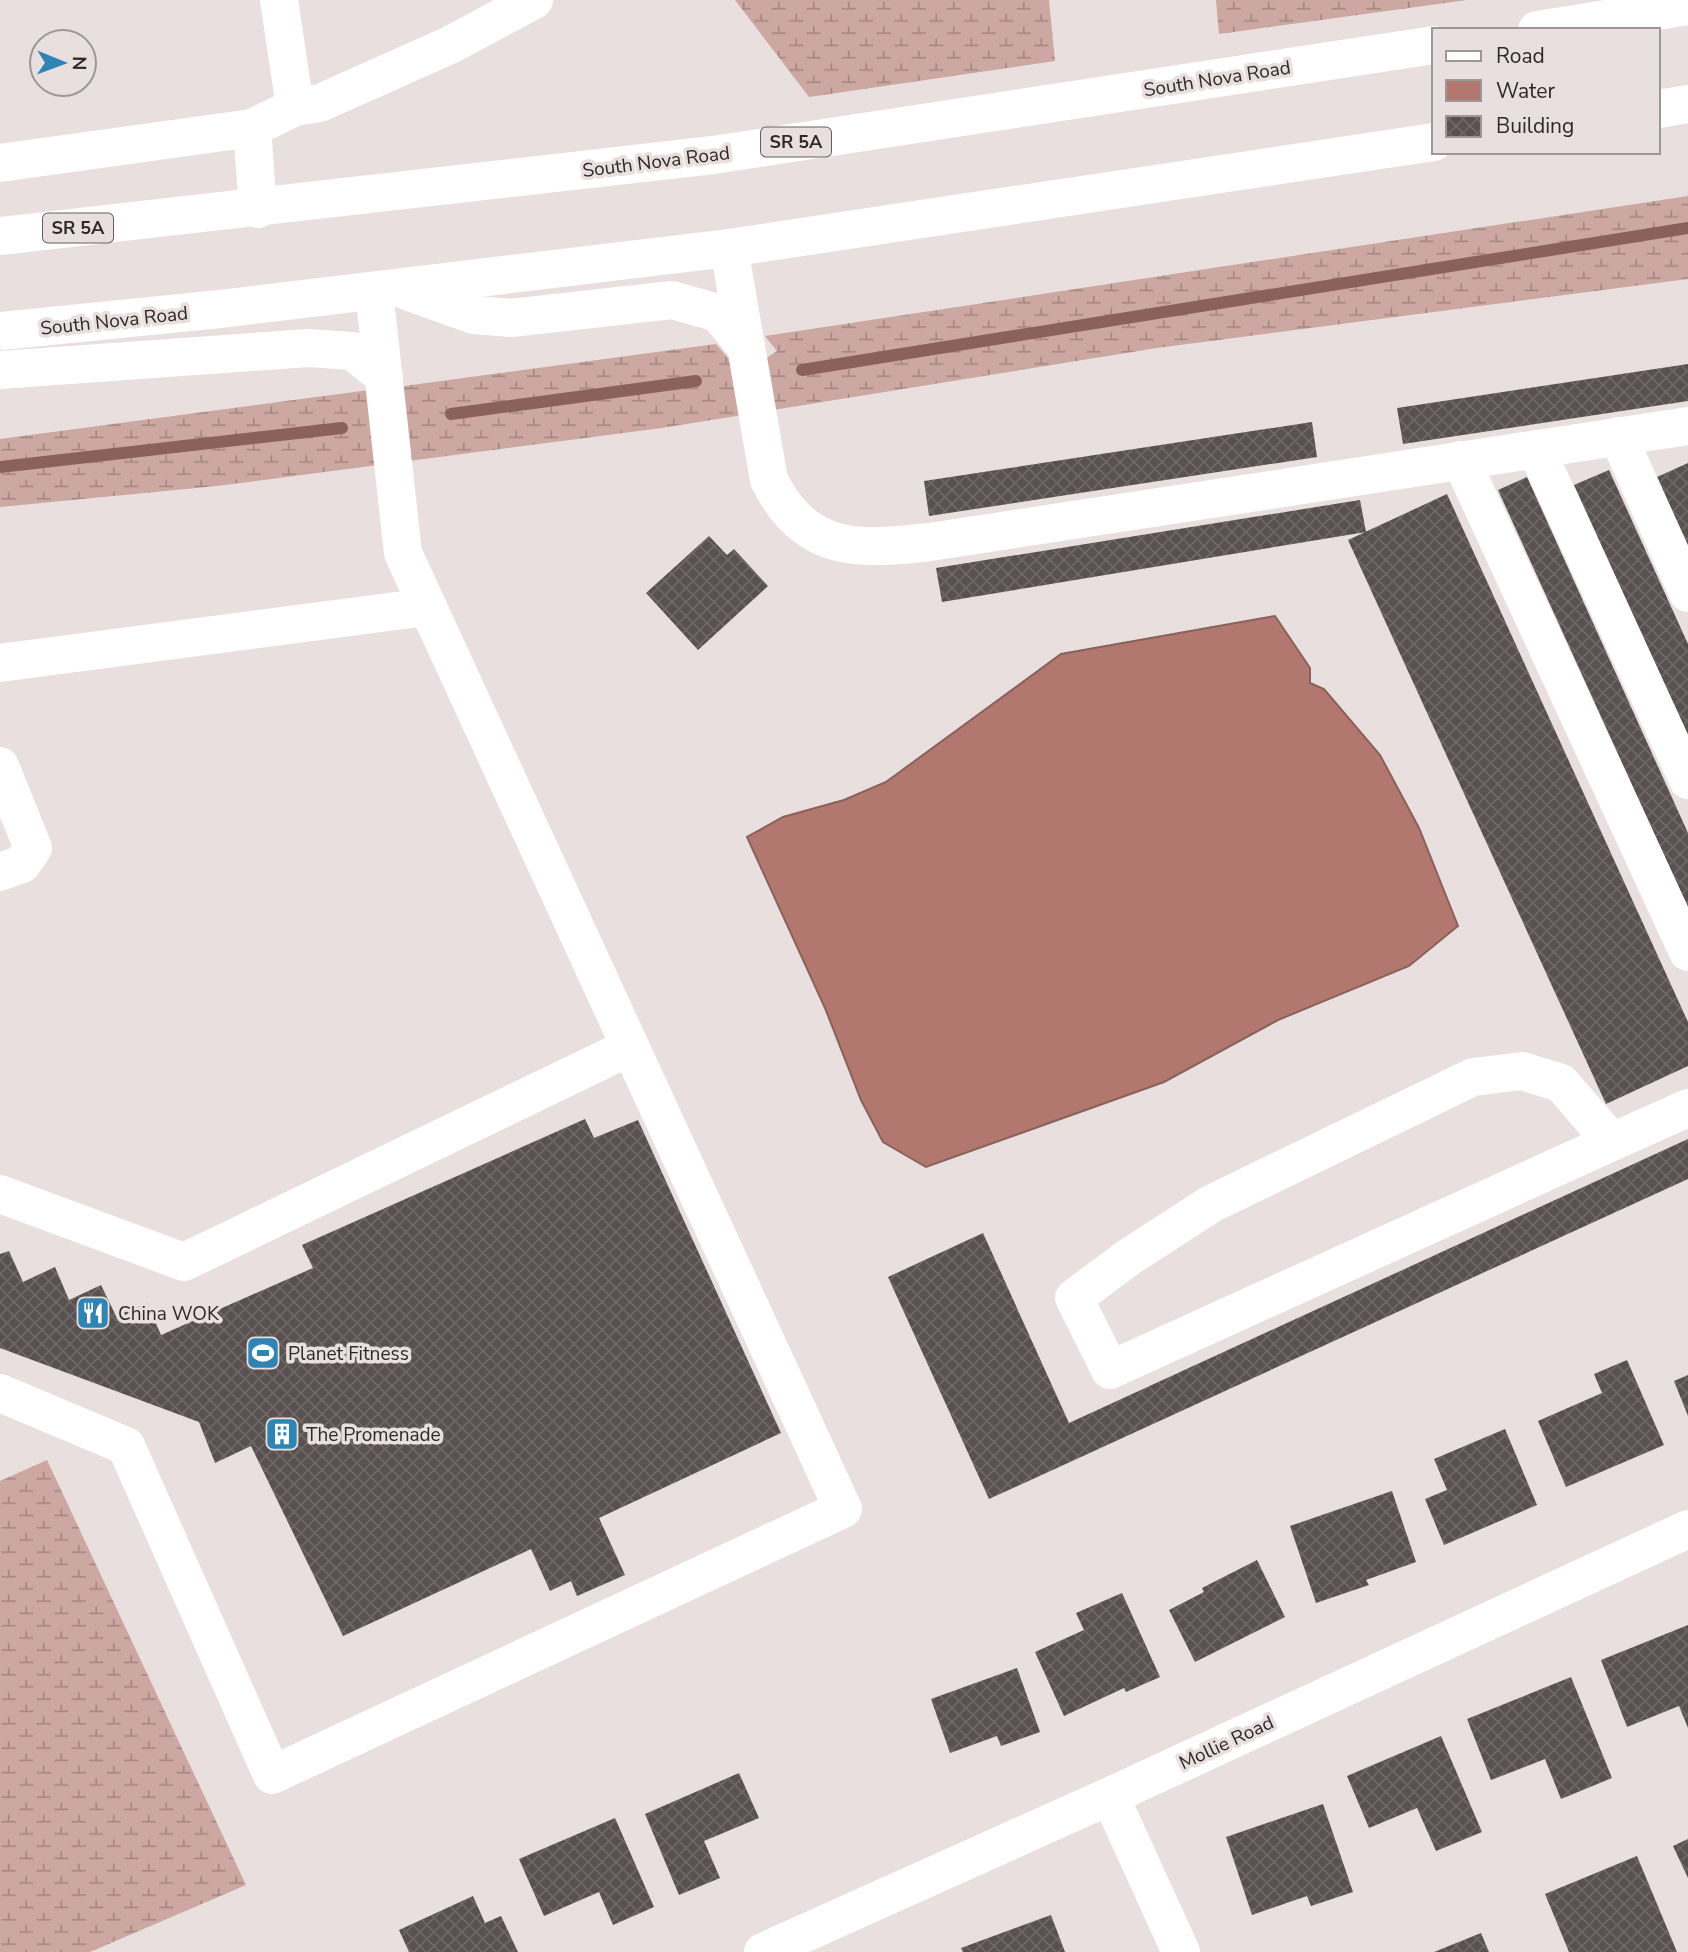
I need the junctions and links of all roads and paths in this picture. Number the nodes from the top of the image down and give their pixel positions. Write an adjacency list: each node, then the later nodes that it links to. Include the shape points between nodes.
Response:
1 (279, 0): 7 (main road)
2 (534, 0): 7 (main road, via 450,45 320,103)
3 (1688, 6): 4 (main road)
4 (1645, 14): 5 (main road)
5 (1550, 28)
6 (1432, 45): 11 (main road, South Nova Road / SR 5A, via 713,155)
7 (295, 107): 8 (main road)
8 (251, 128): 10 (main road); 11 (main road)
9 (1432, 142): 13 (main road, South Nova Road)
10 (0, 163)
11 (258, 209): 12 (main road, South Nova Road / SR 5A)
12 (0, 236)
13 (729, 248): 14 (main road, South Nova Road); 16 (main road)
14 (386, 289): 15 (main road, South Nova Road); 16 (main road, via 474,315 511,317 672,300 718,313); 18 (main road)
15 (0, 331)
16 (746, 347): 22 (main road, via 763,454 777,496 811,532 844,545 865,548 930,542)
17 (0, 370): 18 (main road, via 308,348 352,351)
18 (384, 376): 24 (main road, via 403,553)
19 (1688, 426): 20 (main road)
20 (1618, 436): 21 (main road); 23 (main road)
21 (1536, 449): 22 (main road); 27 (main road)
22 (1461, 460): 29 (main road)
23 (1688, 593)
24 (427, 607): 25 (main road); 30 (main road)
25 (0, 663)
26 (0, 766): 28 (main road, via 33,848 22,864)
27 (1688, 780)
28 (0, 872)
29 (1688, 952)
30 (630, 1047): 33 (main road, via 184,1262); 34 (main road, via 844,1509 272,1775 126,1446)
31 (1688, 1108): 32 (main road)
32 (1612, 1142): 32 (main road, via 1110,1370 1074,1298 1211,1204 1473,1077 1522,1071 1561,1083)
33 (0, 1194)
34 (0, 1393)
35 (1688, 1529): 36 (main road, Mollie Road)
36 (1110, 1796): 37 (main road, Mollie Road); 38 (main road)
37 (763, 1952)
38 (1181, 1952)

